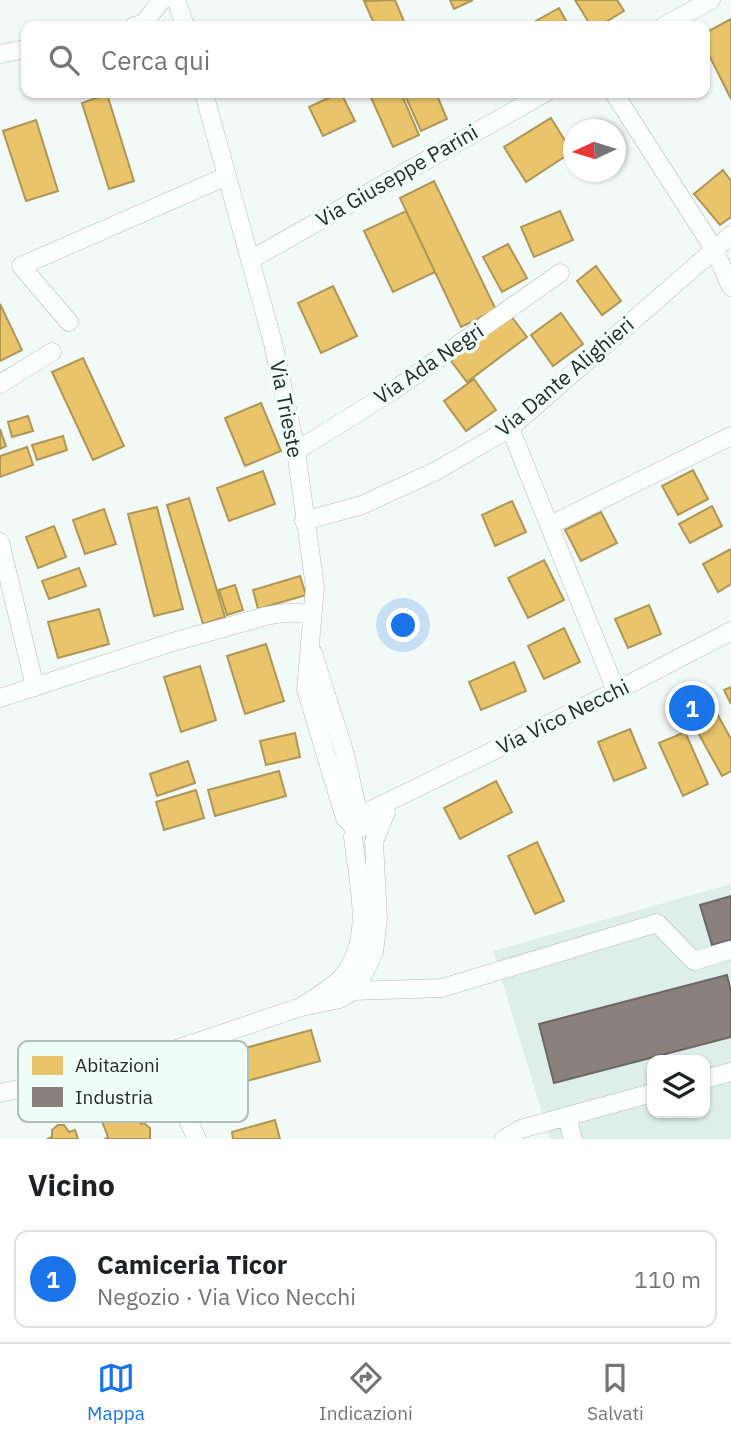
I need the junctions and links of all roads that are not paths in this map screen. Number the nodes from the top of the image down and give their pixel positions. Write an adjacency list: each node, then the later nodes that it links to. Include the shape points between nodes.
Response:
1 (162, 0): 4 (street)
2 (176, 0): 5 (street)
3 (711, 0): 6 (street)
4 (145, 21)
5 (183, 21)
6 (673, 21)
7 (21, 50): 8 (street)
8 (0, 54)
9 (197, 98): 13 (street)
10 (205, 98): 13 (street)
11 (536, 98): 17 (street, Via Giuseppe Parini)
12 (617, 98): 16 (street)
13 (214, 132): 14 (street, Via Trieste)
14 (227, 176): 17 (street, Via Trieste); 20 (street, via 21,266)
15 (731, 235): 16 (street, Via Dante Alighieri)
16 (714, 249): 19 (street); 23 (street, Via Dante Alighieri)
17 (250, 260): 25 (street, Via Trieste)
18 (560, 273): 25 (street, Via Ada Negri, via 394,390)
19 (731, 288)
20 (69, 322)
21 (52, 352): 22 (street)
22 (0, 384)
23 (510, 428): 26 (street, Via Dante Alighieri, via 436,471 362,505); 27 (street)
24 (731, 436): 27 (street)
25 (296, 451): 26 (street, Via Trieste)
26 (304, 521): 29 (street, Via Trieste, via 315,587)
27 (550, 525): 32 (street)
28 (0, 542): 31 (street)
29 (311, 631): 31 (street, via 303,613 279,613); 35 (street, Via Trieste, via 308,699 341,812)
30 (731, 631): 32 (street, Via Vico Necchi)
31 (35, 687): 33 (street)
32 (616, 691): 34 (street, Via Vico Necchi)
33 (0, 698)
34 (389, 806): 35 (street, Via Vico Necchi); 36 (street, via 374,842)
35 (358, 823): 36 (street, via 367,873); 39 (street, via 353,837 362,919 358,947 340,979)
36 (376, 894): 38 (street, via 374,951)
37 (731, 950): 38 (street, via 694,961 657,923 442,988)
38 (352, 991): 39 (street, via 340,999)
39 (301, 1007): 40 (street)
40 (198, 1041)
41 (731, 1072): 42 (street)
42 (710, 1078)
43 (18, 1089): 44 (street)
44 (0, 1093)
45 (647, 1094): 46 (street)
46 (567, 1117): 48 (street); 51 (street)
47 (189, 1122): 49 (street)
48 (519, 1134): 50 (street)
49 (197, 1139)
50 (504, 1139)
51 (573, 1139)

